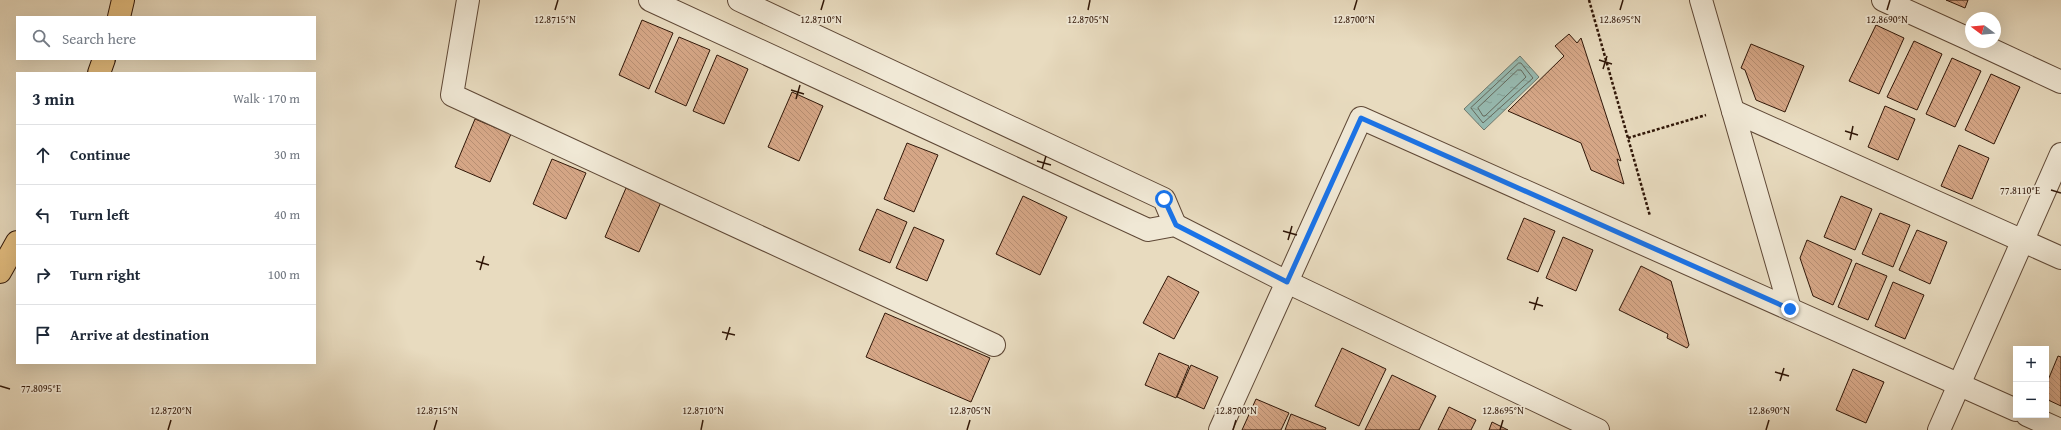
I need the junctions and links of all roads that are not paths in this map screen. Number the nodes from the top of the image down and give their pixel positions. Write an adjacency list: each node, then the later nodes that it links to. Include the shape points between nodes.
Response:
1 (124, 0): 7 (highway)
2 (468, 0): 22 (street, via 452,95)
3 (650, 0): 15 (street, via 1148,230)
4 (740, 0): 15 (street, via 1164,199)
5 (1701, 0): 13 (street)
6 (1883, 0): 8 (street)
7 (119, 16)
8 (1965, 37)
9 (1988, 48): 12 (street)
10 (104, 60): 11 (highway)
11 (99, 72)
12 (2061, 82)
13 (1732, 109): 16 (street); 21 (street)
14 (2061, 154): 16 (street)
15 (1176, 225): 20 (street)
16 (2023, 240): 18 (street); 23 (street)
17 (16, 244): 19 (highway)
18 (2061, 258)
19 (0, 272)
20 (1287, 282): 21 (street, via 1361,118); 26 (street); 27 (street)
21 (1790, 309): 23 (street)
22 (994, 345)
23 (1959, 385): 24 (street); 28 (street)
24 (2013, 409)
25 (2034, 418): 29 (street)
26 (1220, 430)
27 (1598, 430)
28 (1939, 430)
29 (2060, 430)

